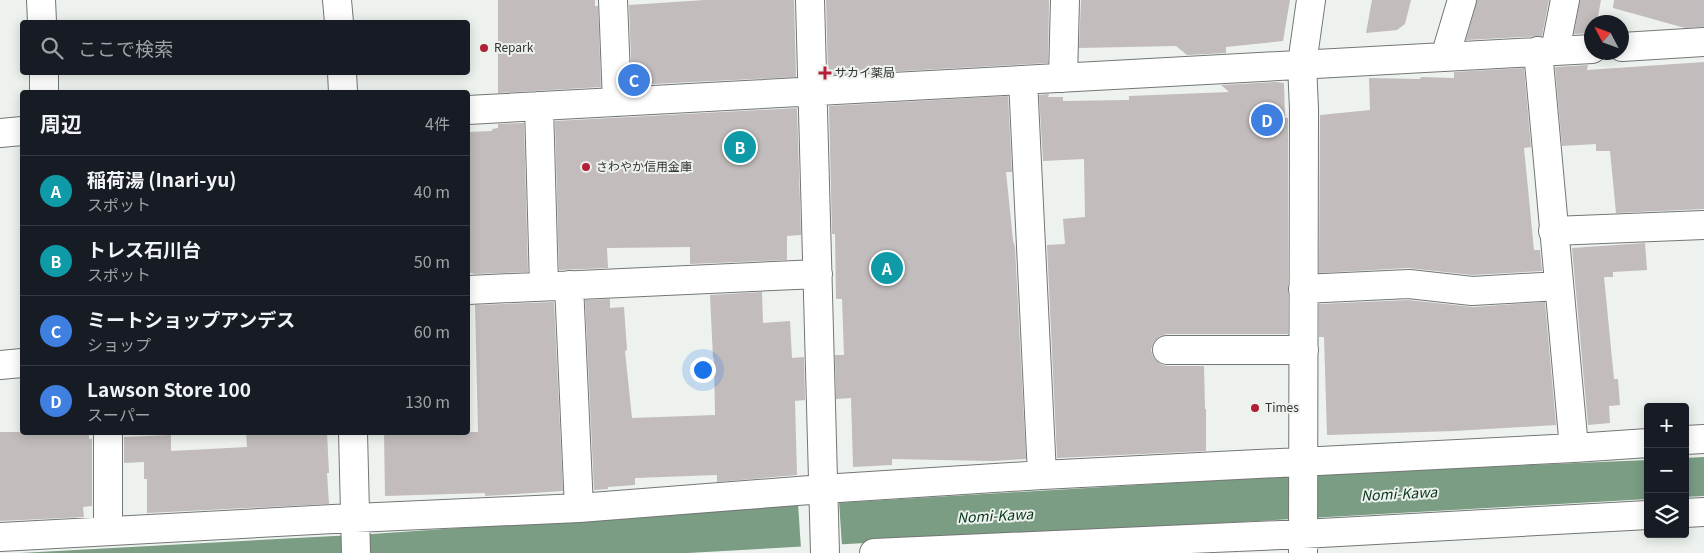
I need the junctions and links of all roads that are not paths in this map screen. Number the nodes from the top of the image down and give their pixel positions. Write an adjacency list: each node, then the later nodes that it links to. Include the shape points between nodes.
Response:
1 (41, 0): 9 (street)
2 (337, 0): 10 (street)
3 (613, 0): 24 (street)
4 (810, 0): 23 (street)
5 (1065, 0): 19 (street)
6 (1462, 0): 15 (street)
7 (1565, 0): 14 (street)
8 (1308, 2): 16 (street)
9 (42, 20)
10 (339, 20)
11 (1704, 42): 12 (street)
12 (1629, 47)
13 (1584, 49): 14 (street)
14 (1546, 51): 15 (street); 30 (street)
15 (1445, 57): 16 (street)
16 (1302, 64): 19 (street); 34 (street)
17 (44, 75): 21 (street)
18 (342, 75): 22 (street)
19 (1063, 78): 20 (street)
20 (1024, 80): 23 (street); 47 (street)
21 (44, 90)
22 (343, 90)
23 (812, 92): 24 (street); 31 (street)
24 (617, 102): 25 (street)
25 (539, 106): 26 (street); 32 (street)
26 (470, 110)
27 (20, 131): 28 (street)
28 (0, 133)
29 (1704, 224): 30 (street)
30 (1553, 232): 33 (street)
31 (818, 274): 32 (street); 48 (street)
32 (556, 286): 35 (street); 49 (street)
33 (1559, 286): 34 (street, via 1472,291 1410,284); 45 (street)
34 (1303, 289): 37 (street)
35 (470, 290)
36 (1167, 350): 37 (street)
37 (1304, 350): 46 (street)
38 (20, 363): 39 (street)
39 (0, 365)
40 (108, 435): 54 (street)
41 (353, 435): 53 (street)
42 (1704, 439): 43 (street)
43 (1689, 440)
44 (1644, 443): 45 (street)
45 (1574, 448): 46 (street)
46 (1303, 465): 47 (street); 56 (street)
47 (1042, 475): 48 (street)
48 (824, 496): 49 (street); 57 (street)
49 (579, 508): 53 (street)
50 (1704, 512): 51 (street)
51 (1689, 513)
52 (1644, 515): 56 (street)
53 (356, 521): 54 (street); 58 (street)
54 (108, 530): 55 (street)
55 (0, 537)
56 (1303, 538): 59 (street)
57 (825, 550)
58 (356, 553)
59 (874, 553)

